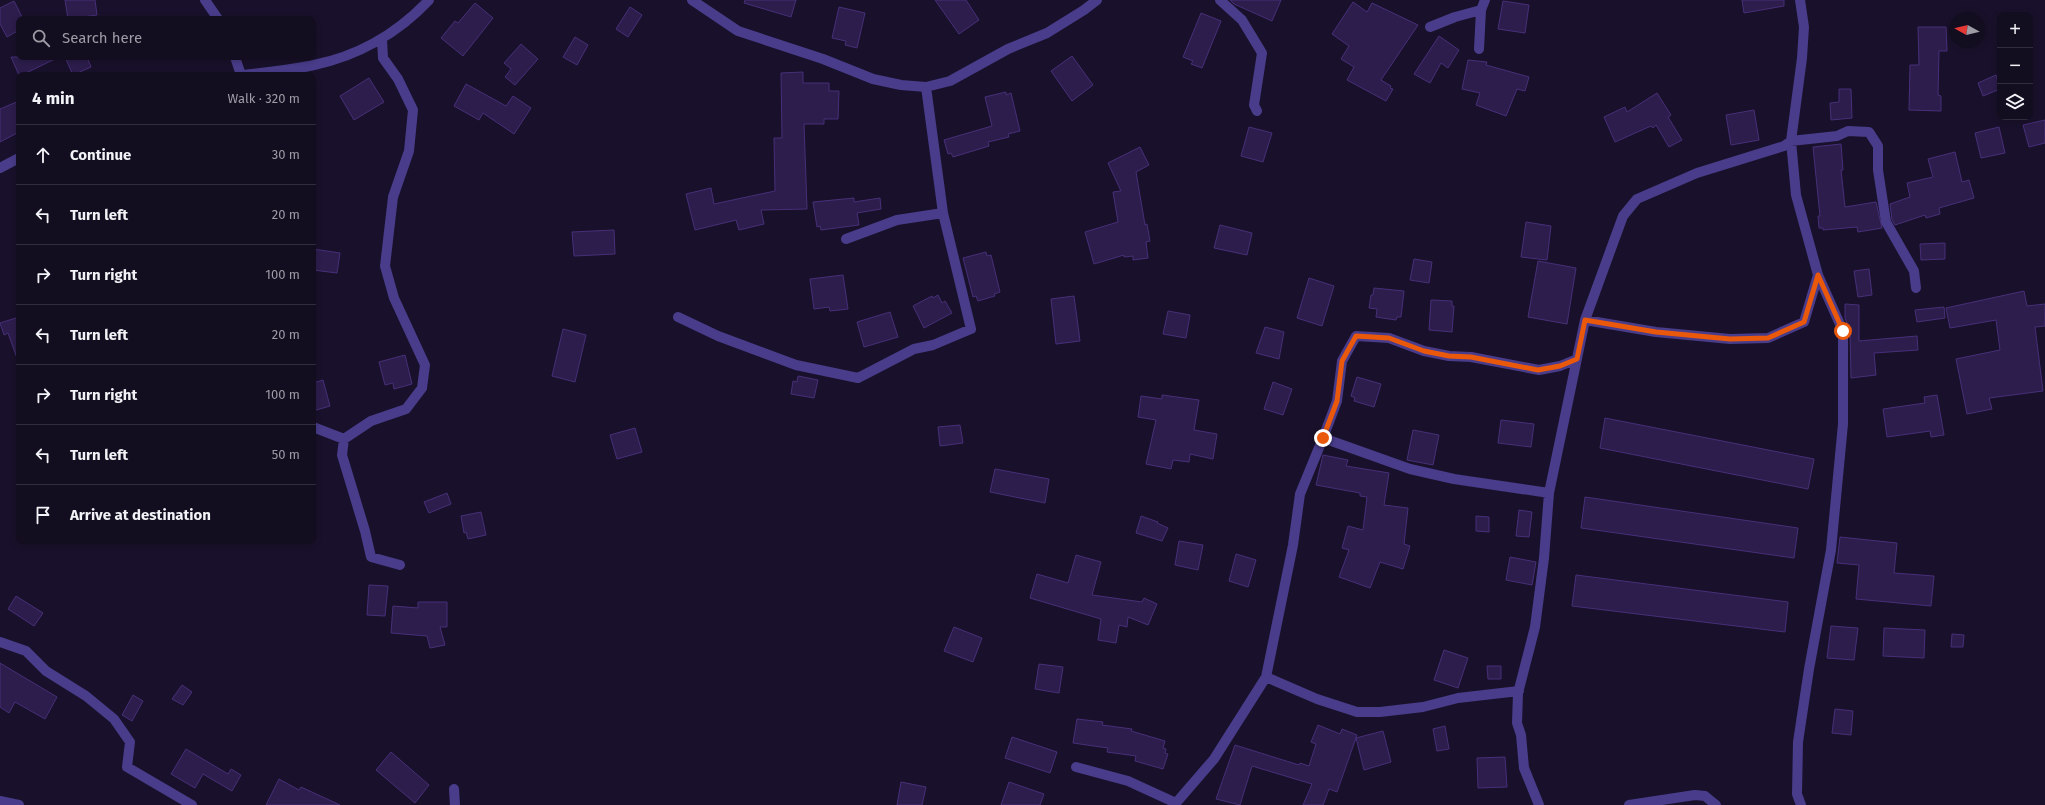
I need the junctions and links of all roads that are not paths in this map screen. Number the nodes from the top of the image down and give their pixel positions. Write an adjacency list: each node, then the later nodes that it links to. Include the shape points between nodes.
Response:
1 (205, 0): 9 (street)
2 (429, 0): 11 (street, via 404,25)
3 (692, 0): 16 (street, via 738,31 823,59 873,79 901,85)
4 (1097, 0): 16 (street, via 1048,33 1008,49 950,81)
5 (1220, 0): 17 (street, via 1242,20 1262,53 1254,105)
6 (1485, 0): 8 (street)
7 (1800, 0): 18 (street, via 1804,27)
8 (1481, 10): 10 (street); 12 (street)
9 (216, 16)
10 (1430, 27)
11 (382, 39): 15 (street, via 344,57 314,66); 30 (street, via 383,58 398,79 412,110 409,151 393,197 385,266 394,298 425,365 422,388 406,409 371,421)
12 (1479, 49)
13 (236, 60): 14 (street)
14 (240, 72)
15 (267, 72)
16 (926, 86): 21 (street)
17 (1257, 111)
18 (1791, 141): 23 (street, via 1796,195); 24 (street, via 1837,136 1848,131 1868,132 1878,146 1878,170 1886,222 1914,271); 26 (street, via 1784,146 1698,173 1637,199 1623,216)
19 (16, 160): 20 (street)
20 (0, 168)
21 (943, 213): 22 (street, via 897,220); 25 (street, via 971,329 933,345 914,349 858,378 796,365 718,336)
22 (846, 238)
23 (1818, 275): 26 (street, via 1804,322 1768,338 1730,339 1656,332); 46 (street, via 1843,331 1844,424 1831,550 1798,742 1797,794)
24 (1916, 288)
25 (678, 317)
26 (1585, 320): 27 (street)
27 (1577, 359): 29 (street, via 1560,366 1538,370 1424,351 1389,338 1356,336 1342,361 1337,401); 31 (street)
28 (316, 428): 30 (street)
29 (1323, 438): 31 (street, via 1410,469 1454,479); 34 (street, via 1300,494 1293,545)
30 (344, 439): 32 (street, via 342,455 371,557)
31 (1548, 493): 35 (street, via 1544,558 1535,627)
32 (400, 565)
33 (0, 642): 41 (street, via 26,651 46,670 86,696 114,719 130,742 127,767)
34 (1266, 677): 35 (street, via 1317,699 1357,712 1423,707 1458,698); 39 (street, via 1214,759)
35 (1519, 691): 43 (street, via 1517,723 1521,735 1524,768)
36 (1076, 767): 39 (street, via 1128,782)
37 (454, 789): 42 (street)
38 (0, 801): 40 (street)
39 (1176, 804)
40 (18, 805)
41 (192, 805)
42 (454, 805)
43 (1538, 805)
44 (1629, 805): 45 (street, via 1695,795 1705,796)
45 (1716, 805)
46 (1801, 805)

